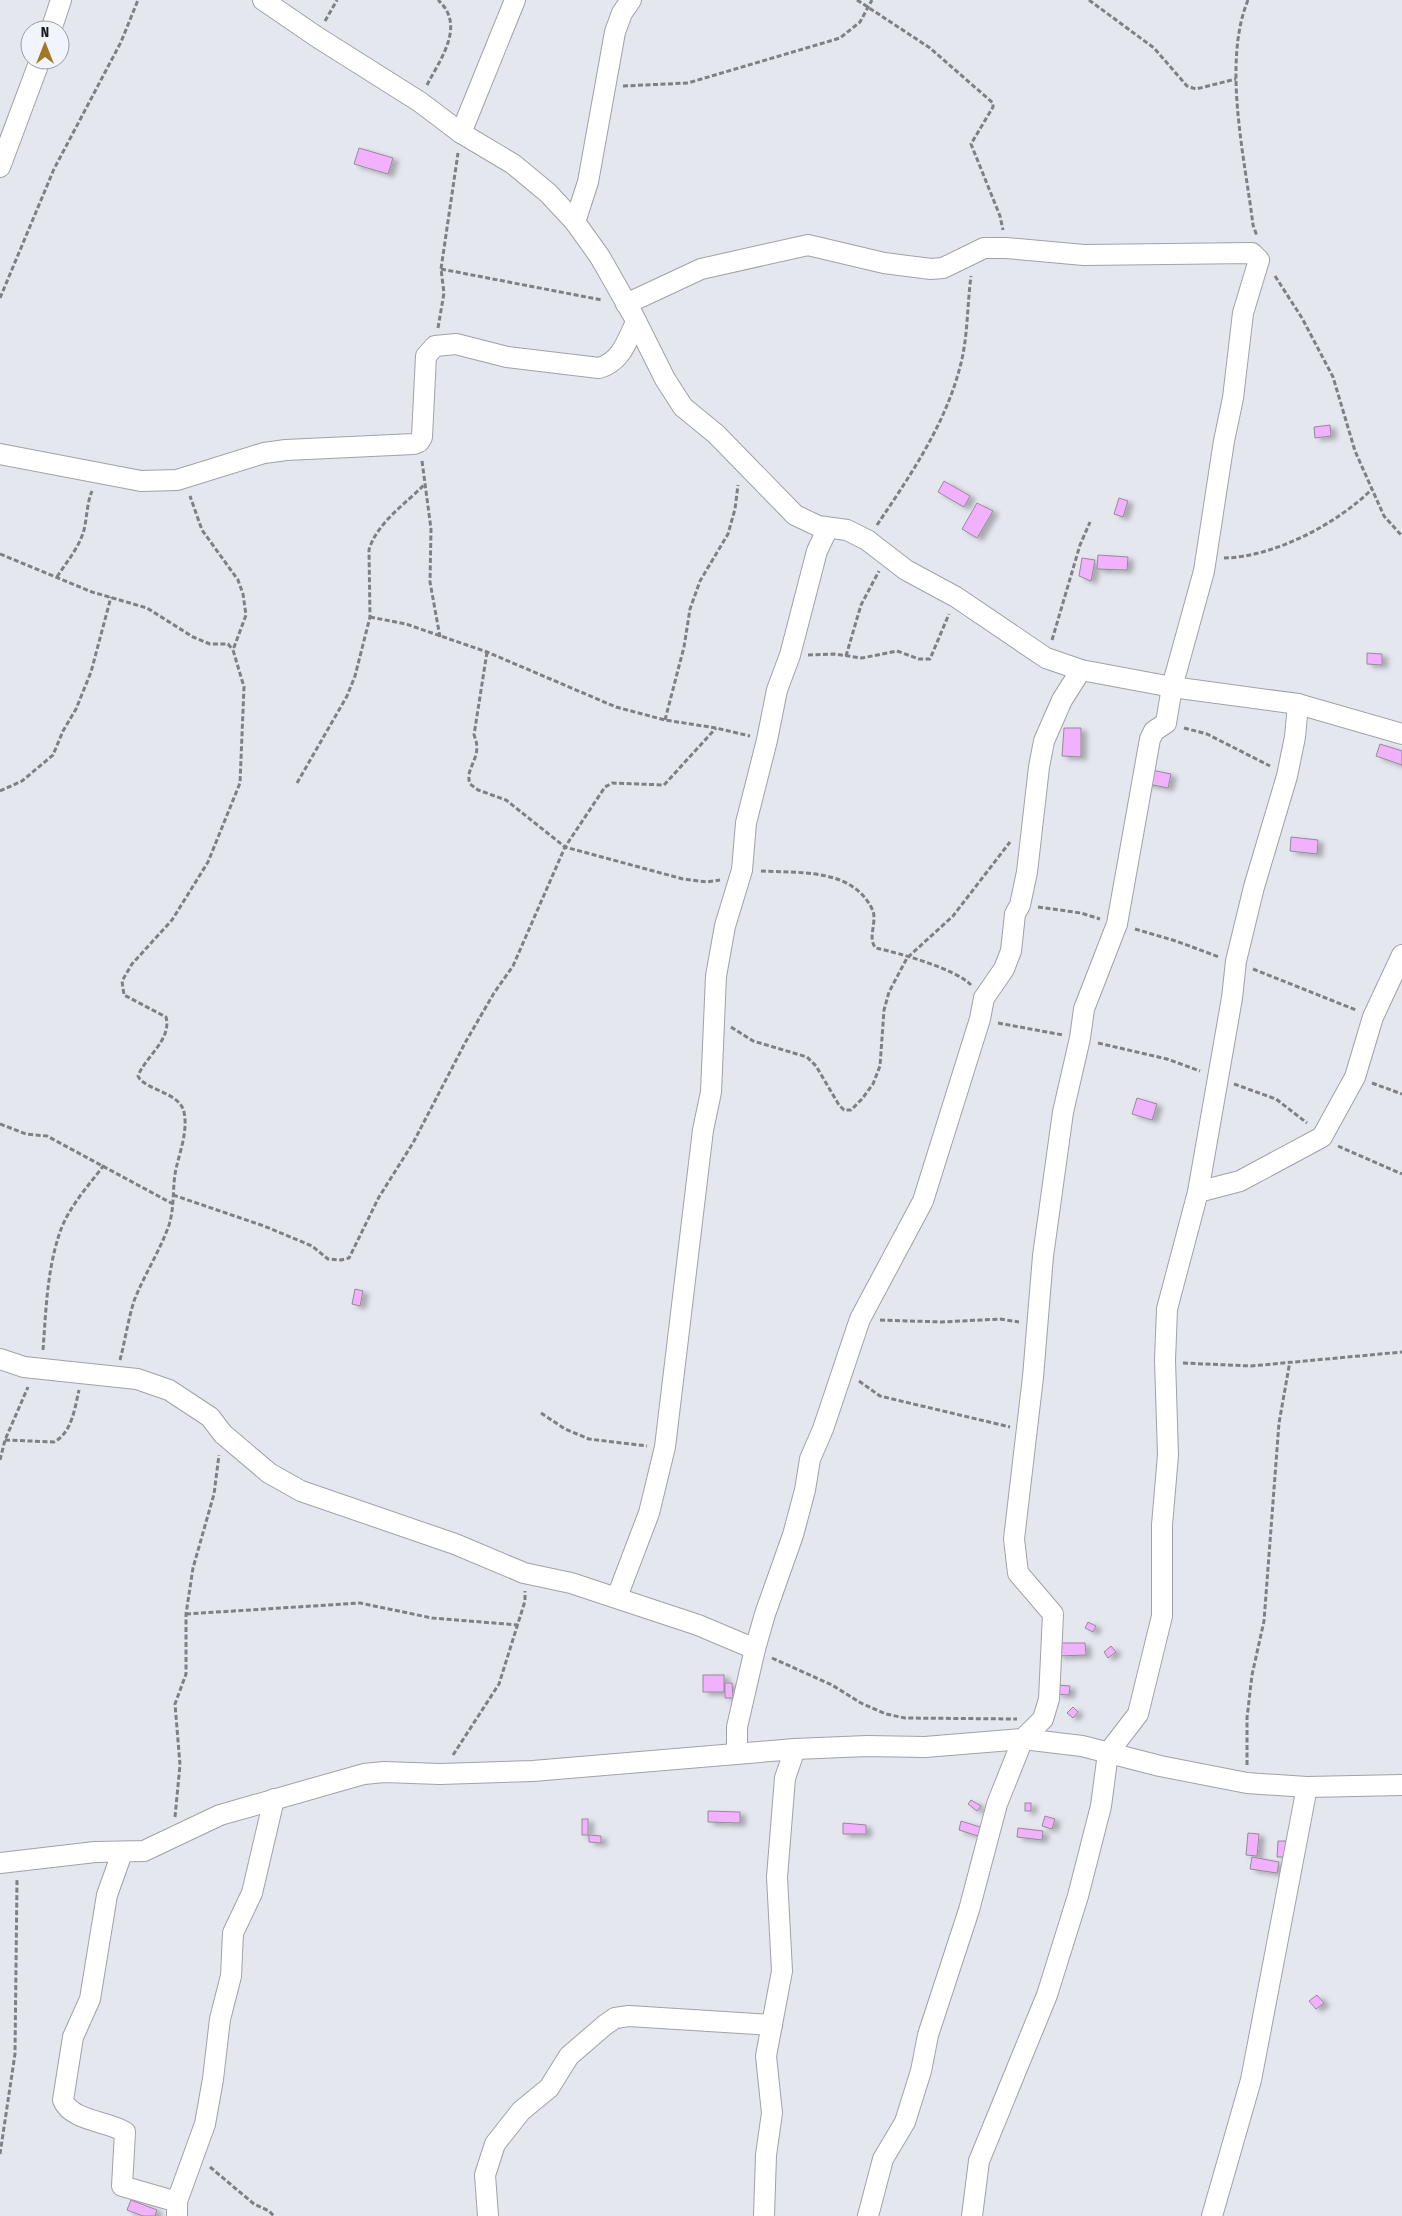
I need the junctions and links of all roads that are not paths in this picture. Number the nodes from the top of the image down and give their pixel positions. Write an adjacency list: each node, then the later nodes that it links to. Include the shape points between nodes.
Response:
1 (61, 0): 5 (street)
2 (263, 0): 7 (street, via 420,102)
3 (515, 0): 7 (street)
4 (631, 0): 9 (street, via 615,32 588,182)
5 (54, 20)
6 (36, 70): 8 (street)
7 (461, 133): 9 (street, via 513,164 548,193)
8 (0, 167)
9 (575, 222): 10 (street, via 600,257)
10 (626, 304): 11 (street); 15 (street, via 701,270 808,245 884,263 931,268 943,268 984,248 1084,255 1252,253 1258,258 1244,313 1206,558)
11 (636, 322): 12 (street, via 620,356 610,365 599,368 507,357 456,344 435,346 426,356 420,441 414,444 264,453 184,478 141,481); 13 (street, via 664,379 683,406 795,515 808,523)
12 (0, 454)
13 (828, 528): 14 (street, via 846,530 867,540 906,570 956,597 1046,658); 21 (street, via 817,551 790,655 777,690 746,823 742,870 725,926 716,976 711,1092 703,1130 664,1447 649,1513)
14 (1081, 670): 15 (street); 22 (street, via 1062,700 1044,741 1027,872 1015,914 1009,958 984,998 923,1201 860,1319 843,1365 810,1459 793,1535)
15 (1172, 687): 16 (street); 23 (street, via 1166,723 1154,731 1150,739 1117,924 1084,1009 1048,1207 1014,1539 1018,1573 1053,1614 1049,1699 1042,1719)
16 (1298, 704): 17 (street); 19 (street, via 1287,776 1236,961)
17 (1400, 728)
18 (1402, 955): 19 (street, via 1373,1017 1355,1077 1322,1137 1240,1181)
19 (1198, 1192): 26 (street, via 1167,1309 1168,1455 1162,1525 1162,1616 1138,1714)
20 (0, 1358): 21 (street, via 24,1367 117,1375 170,1390 210,1417 223,1434 269,1473 301,1491 455,1544 524,1572)
21 (617, 1597): 22 (street)
22 (755, 1649): 25 (street, via 736,1727)
23 (1023, 1739): 24 (street, via 925,1748); 26 (street, via 1082,1746); 36 (street, via 997,1804 974,1894 928,2034 921,2071 905,2122 883,2159)
24 (795, 1749): 25 (street); 32 (street, via 785,1778 776,1890 782,1971)
25 (736, 1753): 29 (street, via 533,1771 384,1772 364,1774)
26 (1108, 1753): 28 (street, via 1247,1783); 37 (street, via 1101,1806 1078,1896 1047,1995 979,2161)
27 (1402, 1785): 28 (street)
28 (1307, 1787): 38 (street, via 1251,2080)
29 (274, 1799): 30 (street, via 220,1815 144,1851); 33 (street, via 252,1894 233,1933 231,1976 220,2019 205,2124)
30 (122, 1853): 31 (street, via 95,1852); 33 (street, via 106,1895 90,1999 72,2037 63,2100 67,2107 85,2117 125,2132 122,2186 168,2199)
31 (9, 1863)
32 (772, 2025): 34 (street, via 629,2016 615,2018 569,2056 549,2088 521,2111 495,2144 485,2175); 35 (street, via 766,2056 772,2114 766,2155)
33 (177, 2210)
34 (488, 2216)
35 (764, 2216)
36 (868, 2216)
37 (972, 2216)
38 (1212, 2216)

